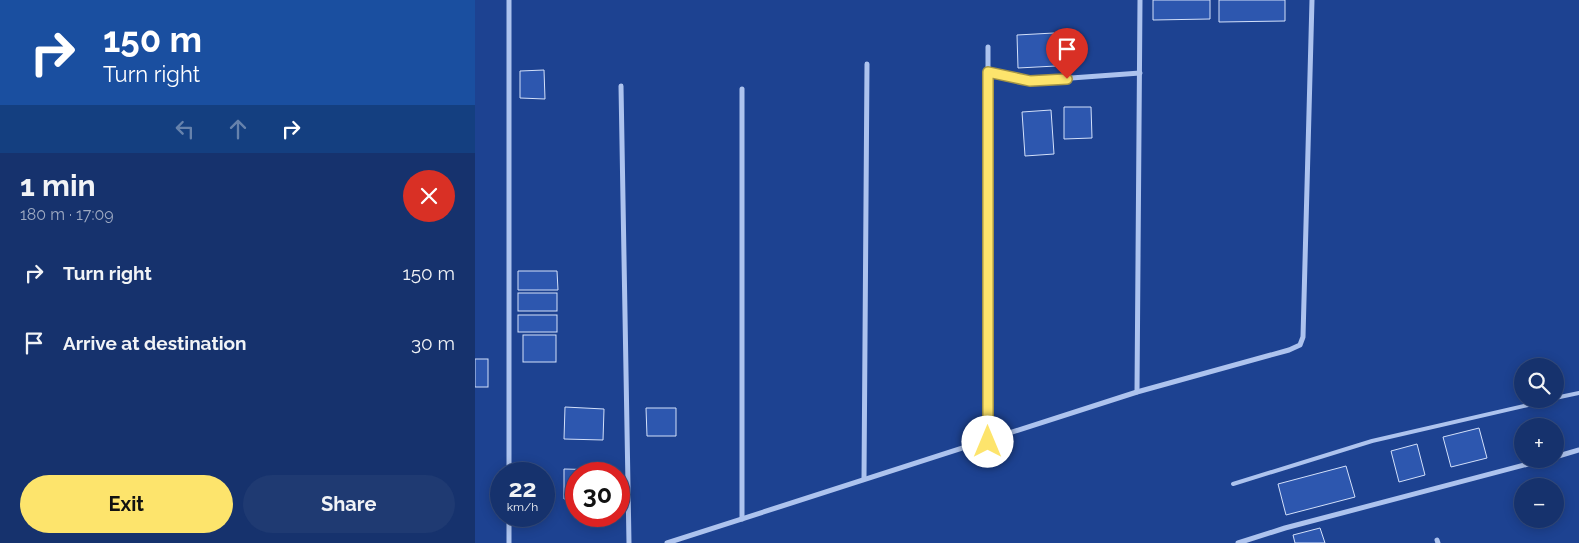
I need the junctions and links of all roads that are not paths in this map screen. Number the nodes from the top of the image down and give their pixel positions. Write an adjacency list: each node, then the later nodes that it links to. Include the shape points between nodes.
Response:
1 (509, 0): 17 (street)
2 (1140, 0): 7 (street)
3 (1311, 0): 10 (street, via 1303,337 1300,345)
4 (988, 47): 6 (street)
5 (867, 64): 19 (street)
6 (988, 72): 7 (street, via 1030,81); 14 (street)
7 (1140, 74): 10 (street)
8 (621, 86): 24 (street)
9 (742, 89): 21 (street)
10 (1137, 392): 14 (street)
11 (1579, 393): 12 (lane)
12 (1564, 397)
13 (1515, 408): 20 (lane, via 1372,441)
14 (988, 442): 19 (street)
15 (1579, 450): 16 (street)
16 (1564, 454)
17 (509, 462)
18 (1514, 468): 26 (street)
19 (864, 479): 21 (street)
20 (1233, 484)
21 (742, 519): 25 (street)
22 (509, 527): 23 (street)
23 (509, 543)
24 (629, 543)
25 (667, 543)
26 (1238, 543)

